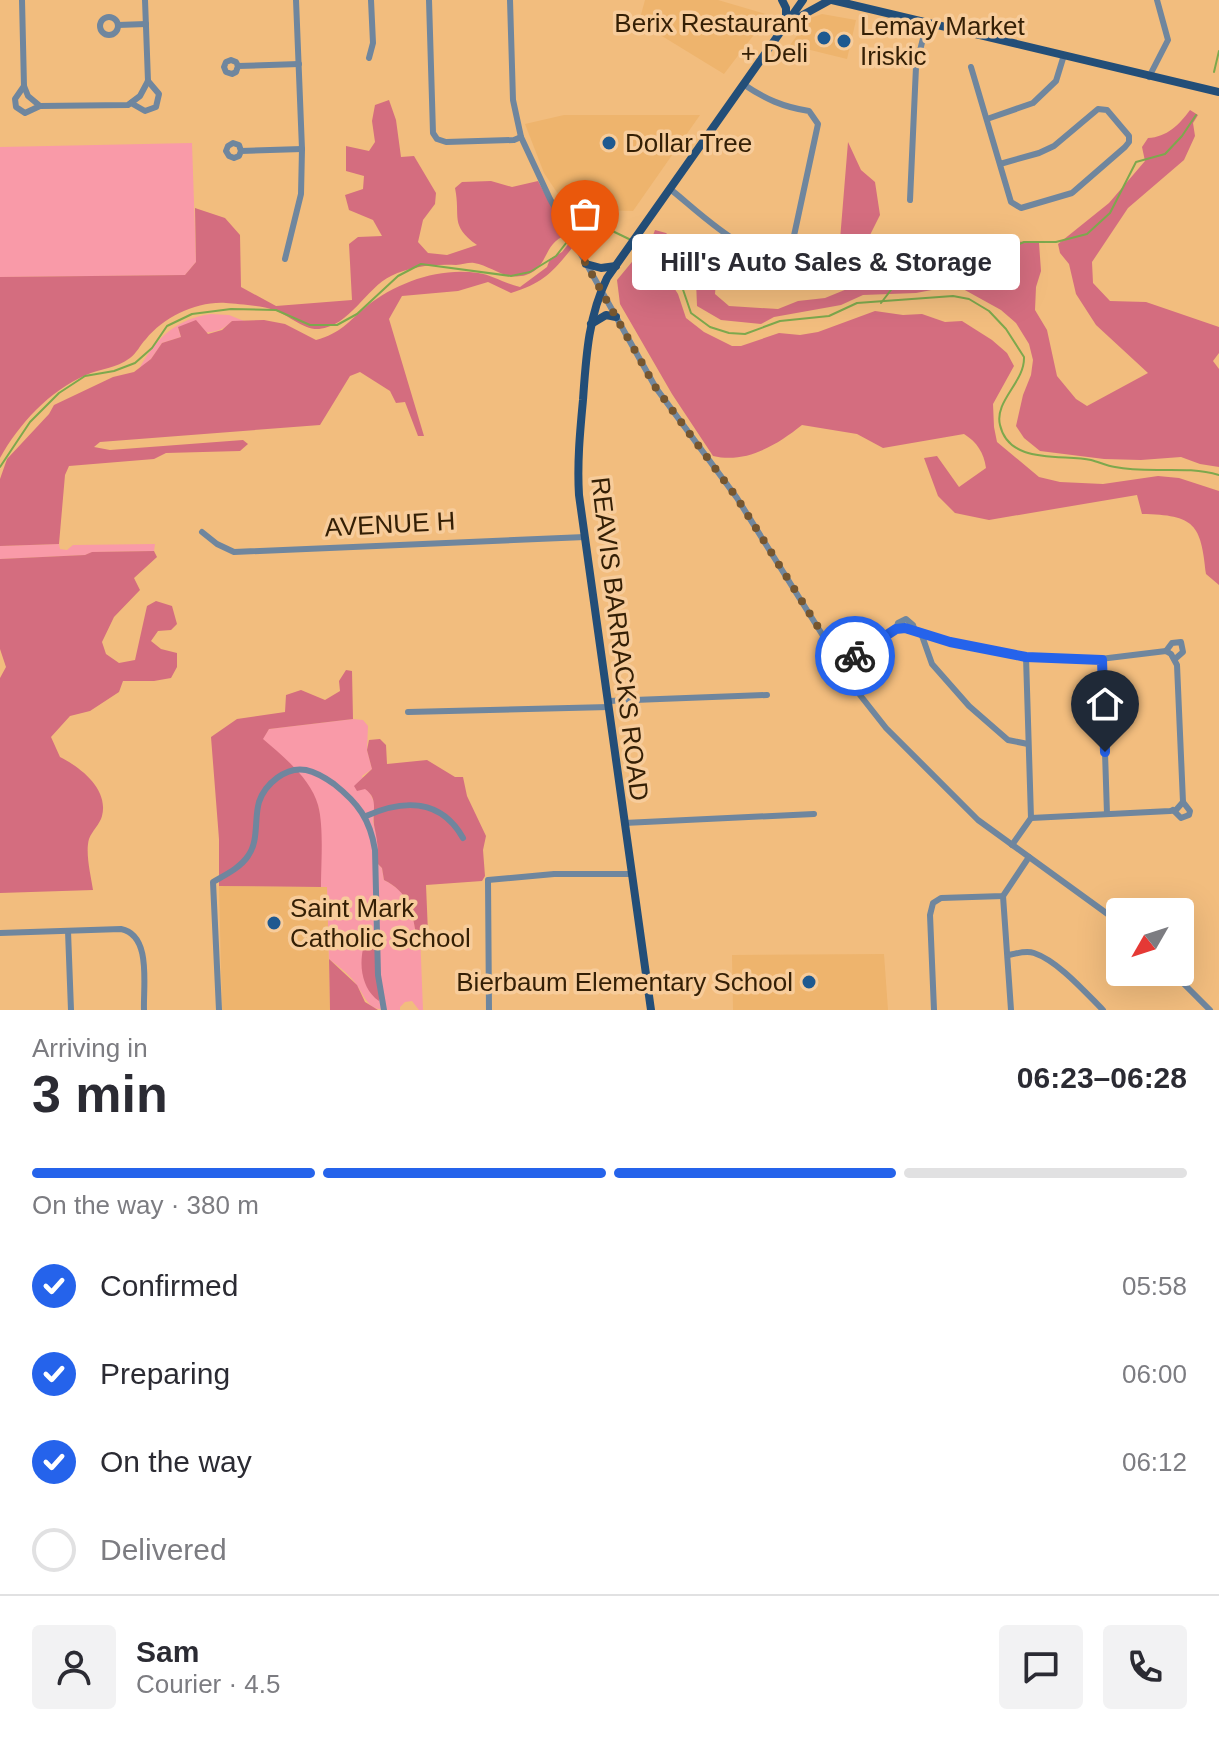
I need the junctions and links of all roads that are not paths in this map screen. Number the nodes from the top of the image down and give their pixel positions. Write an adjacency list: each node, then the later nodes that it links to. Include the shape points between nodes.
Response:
1 (22, 0): 24 (street)
2 (145, 0): 13 (street)
3 (296, 0): 18 (street)
4 (371, 0): 17 (street)
5 (429, 0): 29 (street, via 437,139)
6 (510, 0): 29 (street, via 513,100)
7 (782, 0): 14 (main road)
8 (803, 0): 14 (main road, REAVIS BARRACKS ROAD)
9 (831, 0): 11 (main road); 14 (main road)
10 (1157, 0): 21 (street, via 1168,40)
11 (842, 1): 12 (main road)
12 (927, 22): 16 (main road); 34 (street, via 916,67)
13 (146, 24): 15 (street); 22 (street)
14 (786, 24): 23 (main road, REAVIS BARRACKS ROAD)
15 (118, 25)
16 (1064, 55): 21 (main road); 28 (street, via 1056,81 1041,96)
17 (369, 58)
18 (299, 64): 19 (street); 30 (street)
19 (238, 66)
20 (971, 67): 28 (street)
21 (1149, 77): 25 (main road)
22 (148, 81): 26 (street); 26 (street, via 159,94 156,107 145,111)
23 (743, 84): 33 (main road, REAVIS BARRACKS ROAD); 33 (street, via 765,99 809,111 818,124 788,251 776,256 742,246)
24 (24, 86): 27 (street); 27 (street, via 16,107 25,113)
25 (1219, 92)
26 (131, 103): 27 (street)
27 (40, 106)
28 (987, 119): 32 (street)
29 (521, 137): 36 (street)
30 (302, 149): 31 (street); 35 (street, via 301,194)
31 (241, 151)
32 (1000, 164): 32 (street, via 1014,206 1021,208 1072,193 1129,142 1129,136 1107,110 1098,109 1054,146)
33 (670, 189): 37 (main road, REAVIS BARRACKS ROAD)
34 (910, 200)
35 (285, 259)
36 (586, 264): 37 (main road); 38 (street)
37 (617, 264): 38 (main road, REAVIS BARRACKS ROAD)
38 (601, 290): 39 (street); 40 (main road, REAVIS BARRACKS ROAD)
39 (616, 317): 40 (main road, via 606,315); 46 (street, via 656,388 737,498)
40 (591, 324): 42 (main road, REAVIS BARRACKS ROAD, via 578,463)
41 (202, 532): 42 (street, AVENUE H, via 234,552)
42 (585, 537): 48 (main road, REAVIS BARRACKS ROAD)
43 (918, 632): 44 (street); 46 (street, via 896,629); 50 (street, via 932,664 969,706 1008,740)
44 (1026, 657): 45 (street); 50 (street)
45 (1102, 660): 51 (street, via 1171,654); 54 (street)
46 (842, 665): 59 (street, via 898,741)
47 (767, 695): 48 (street)
48 (608, 704): 49 (street); 57 (main road, REAVIS BARRACKS ROAD)
49 (408, 712)
50 (1028, 744): 56 (street)
51 (1182, 804): 52 (street); 52 (street, via 1189,815 1181,818)
52 (1173, 810): 54 (street)
53 (814, 814): 57 (street)
54 (1107, 814): 56 (street)
55 (366, 816): 58 (street, via 382,809 426,806 448,818); 70 (street, via 349,796 306,770 287,772 268,784 249,855 213,882); 71 (street, via 375,850 378,975)
56 (1031, 818): 59 (street)
57 (624, 823): 61 (main road, REAVIS BARRACKS ROAD)
58 (463, 838)
59 (1012, 845): 60 (street)
60 (1029, 857): 62 (street); 63 (street)
61 (631, 874): 72 (street, via 488,880); 73 (main road, REAVIS BARRACKS ROAD)
62 (1003, 896): 66 (street); 74 (street, via 941,898 933,903)
63 (1106, 910)
64 (68, 931): 65 (street); 68 (street); 69 (street, via 121,929 136,936 142,953)
65 (0, 933)
66 (1008, 955): 75 (street); 76 (street, via 1036,954)
67 (1186, 986): 77 (street)
68 (71, 1010)
69 (144, 1010)
70 (219, 1010)
71 (384, 1010)
72 (489, 1010)
73 (651, 1010)
74 (934, 1010)
75 (1011, 1010)
76 (1103, 1010)
77 (1210, 1010)

